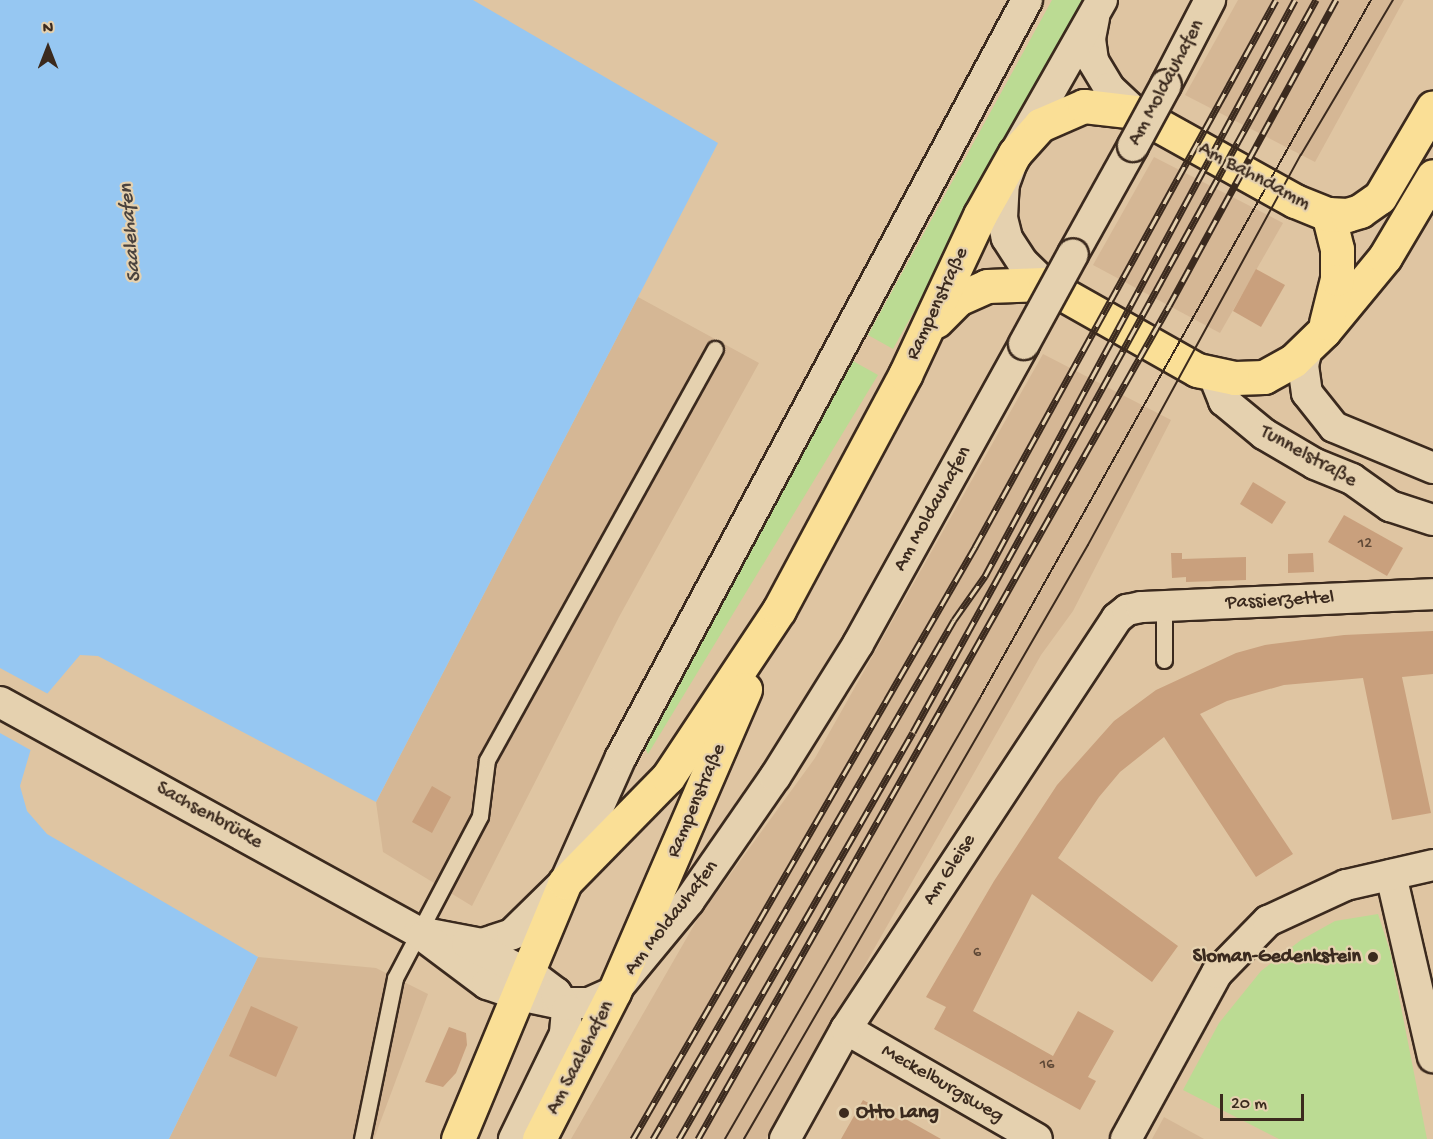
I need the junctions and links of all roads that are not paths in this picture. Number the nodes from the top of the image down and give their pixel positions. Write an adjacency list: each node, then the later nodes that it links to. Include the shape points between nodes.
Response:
1 (1027, 0): 24 (street, via 624,751)
2 (1210, 0): 28 (street, Am Moldauhafen, bridge, via 858,644 781,768 689,901)
3 (1098, 7): 5 (street, Am Bahndamm, via 1090,39 1094,61 1108,88); 6 (street, Rampenstraße)
4 (1433, 107): 8 (main road, Am Bahndamm, via 1380,197 1360,212)
5 (1135, 112): 6 (main road, Am Bahndamm, via 1101,105 1070,109 1040,124); 8 (main road, Am Bahndamm, via 1295,201)
6 (1015, 153): 9 (street, via 1002,202 1006,238 1023,263); 10 (main road, Rampenstraße, via 960,256)
7 (1433, 176): 11 (main road, via 1385,257)
8 (1328, 214): 11 (main road, via 1337,249 1337,279)
9 (1045, 284): 10 (main road, via 1013,282 971,292 943,312); 13 (main road, via 1197,370)
10 (927, 332): 18 (main road, Rampenstraße)
11 (1315, 340): 13 (main road, via 1278,372 1264,377); 14 (street, Tunnelstraße, via 1303,365 1307,393 1334,427)
12 (715, 349): 25 (lane, via 487,760 480,816)
13 (1214, 375): 15 (street, Tunnelstraße, via 1224,401 1264,434 1315,464 1352,479 1390,506)
14 (1433, 468)
15 (1433, 520)
16 (1433, 594): 17 (street, Passierzettel)
17 (1164, 606): 19 (street, Passierzettel); 20 (lane)
18 (779, 610): 24 (main road, Rampenstraße, via 668,777); 28 (main road, Rampenstraße)
19 (1127, 610): 30 (street, Am Gleise, via 1101,641)
20 (1164, 660)
21 (0, 702): 25 (street, Sachsenbrücke)
22 (1433, 865): 23 (street)
23 (1391, 875): 31 (street); 38 (street, via 1346,885 1268,921 1217,973)
24 (565, 882): 26 (street, Sachsenbrücke, via 512,934 495,942); 27 (main road)
25 (419, 932): 26 (street, Sachsenbrücke); 27 (street, Sachsenbrücke, via 488,984); 32 (lane, via 395,978)
26 (466, 942): 27 (street, Am Saalehafen)
27 (523, 984): 29 (street, Am Saalehafen); 33 (main road)
28 (614, 992): 29 (street, Am Saalehafen, via 589,1003); 35 (main road, Am Saalehafen)
29 (563, 1003): 34 (street, Am Saalehafen, via 565,1034)
30 (846, 1029): 36 (street, Am Gleise); 37 (street, Meckelburgsweg)
31 (1433, 1057)
32 (362, 1139)
33 (458, 1139)
34 (514, 1139)
35 (539, 1139)
36 (785, 1139)
37 (1038, 1139)
38 (1126, 1139)

